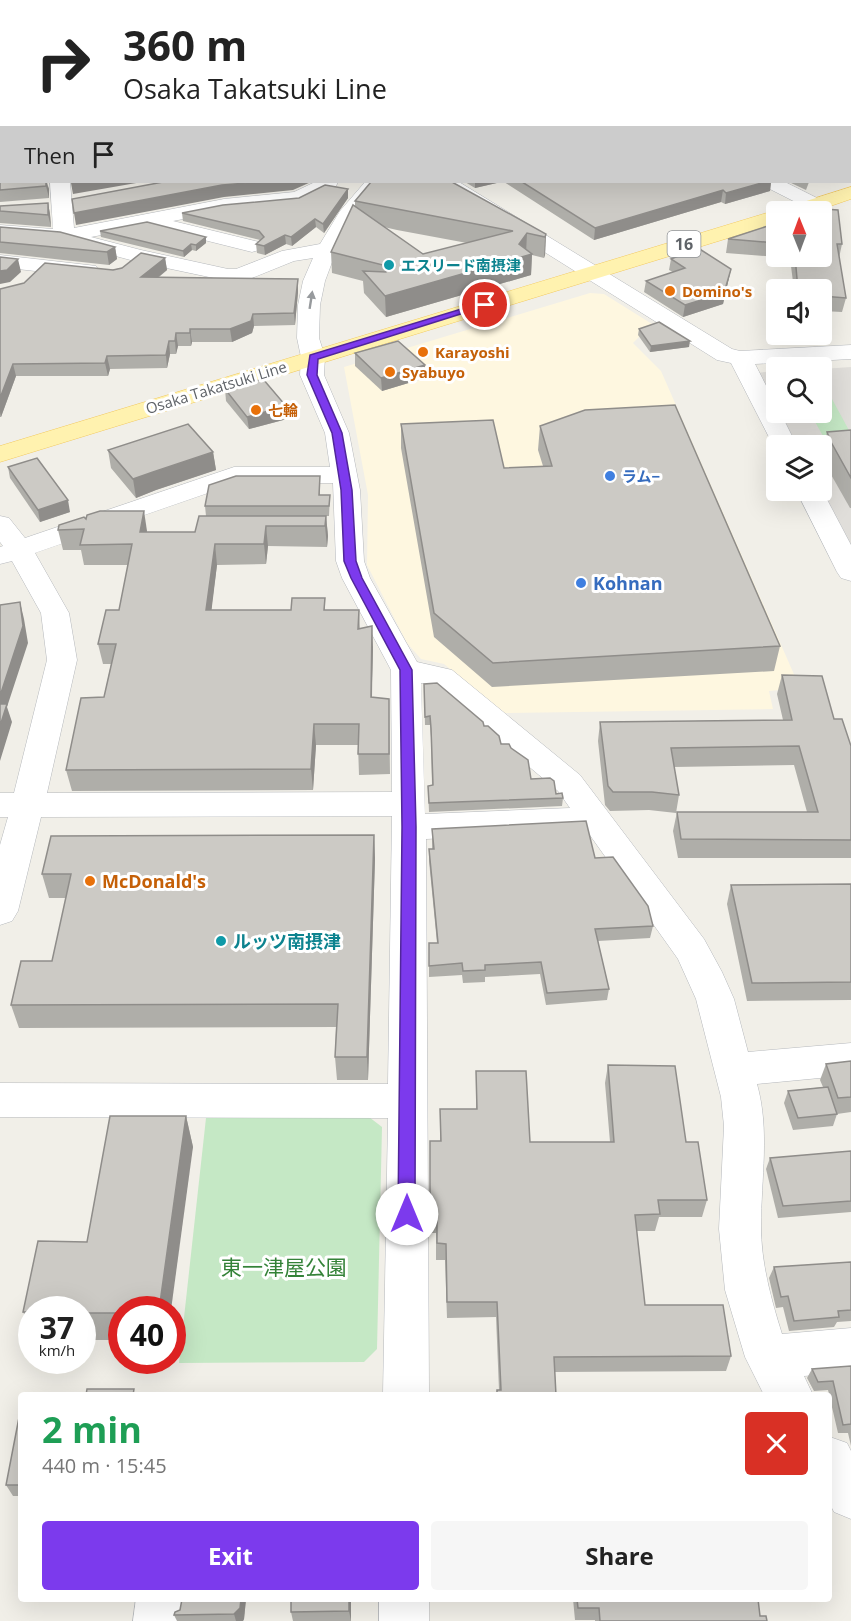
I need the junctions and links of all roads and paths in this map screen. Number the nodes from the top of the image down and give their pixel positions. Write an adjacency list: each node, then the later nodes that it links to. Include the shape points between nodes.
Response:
1 (60, 183): 11 (street)
2 (327, 183): 10 (street, via 299,198)
3 (374, 183): 18 (street, via 347,215)
4 (448, 183): 22 (street)
5 (780, 184): 8 (street)
6 (851, 193): 9 (main road)
7 (82, 201): 11 (street)
8 (809, 201)
9 (824, 201)
10 (208, 203): 12 (street); 14 (street)
11 (50, 206): 16 (street)
12 (286, 219)
13 (766, 219): 22 (main road, Osaka Takatsuki Line / 16)
14 (143, 220): 16 (street); 17 (street)
15 (0, 231): 16 (street)
16 (64, 236): 19 (street)
17 (252, 246)
18 (327, 249): 19 (street, via 289,255 228,275); 25 (street, one-way to 18, via 308,338 309,305)
19 (138, 256): 21 (street, via 110,273)
20 (0, 261): 21 (street)
21 (42, 266): 23 (street)
22 (592, 272): 25 (main road, Osaka Takatsuki Line / 16); 26 (street, via 725,356)
23 (24, 285)
24 (851, 352): 26 (street)
25 (314, 357): 28 (main road, Osaka Takatsuki Line / 16); 29 (street, via 312,375 337,433)
26 (740, 358): 27 (street)
27 (780, 435)
28 (0, 454)
29 (344, 475): 32 (street, via 234,475); 34 (street, via 337,526 356,578)
30 (815, 501): 33 (street)
31 (0, 524): 32 (street)
32 (10, 553): 35 (street, via 55,613 62,660 49,720)
33 (851, 572)
34 (406, 670): 36 (street); 37 (street, via 441,677 460,690 569,783)
35 (13, 805): 36 (street); 38 (street)
36 (409, 816): 37 (street); 42 (street)
37 (594, 819): 40 (street, via 691,948 715,999)
38 (0, 911)
39 (851, 1059): 40 (street)
40 (735, 1070): 44 (street, via 744,1126 742,1260 750,1307)
41 (0, 1100): 42 (street)
42 (407, 1101): 45 (street)
43 (851, 1350): 44 (street)
44 (768, 1357): 46 (street)
45 (406, 1392)
46 (788, 1392)
47 (832, 1463): 48 (street)
48 (851, 1495)
49 (161, 1602): 51 (street)
50 (404, 1602): 52 (street)
51 (158, 1621)
52 (404, 1621)

